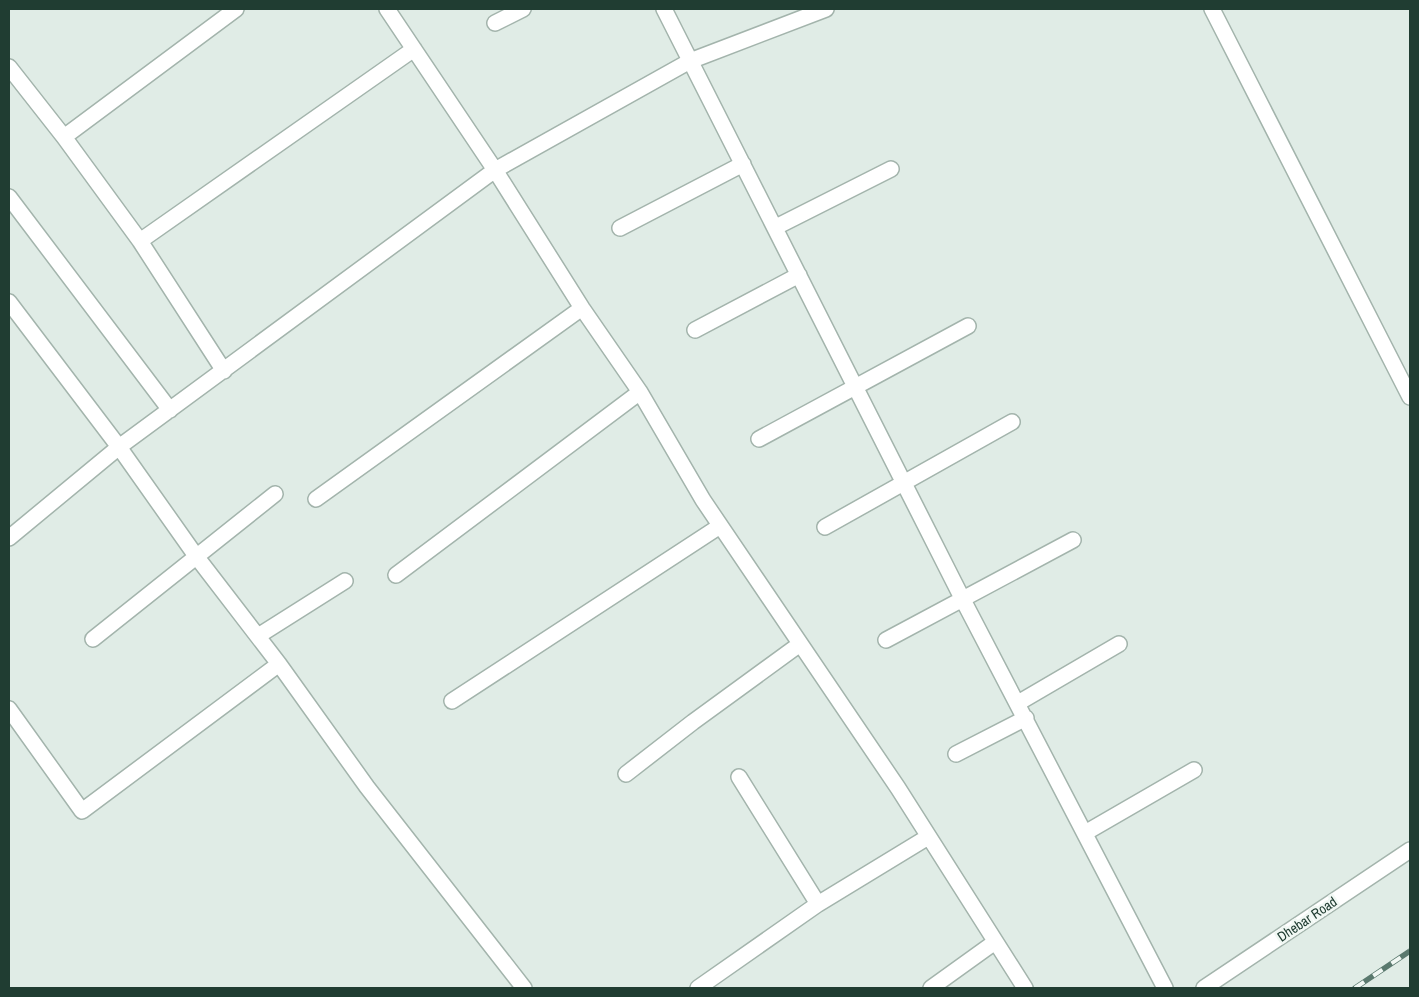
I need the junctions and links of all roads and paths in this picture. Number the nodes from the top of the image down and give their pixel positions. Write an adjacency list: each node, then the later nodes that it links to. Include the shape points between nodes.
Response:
1 (236, 9): 11 (street)
2 (387, 9): 8 (street)
3 (523, 9): 7 (street)
4 (664, 9): 9 (street)
5 (826, 9): 9 (street)
6 (1212, 9): 27 (street)
7 (495, 23)
8 (414, 49): 14 (street); 18 (street)
9 (690, 61): 12 (street); 14 (street)
10 (9, 67): 11 (street)
11 (64, 137): 18 (street)
12 (743, 164): 16 (street); 17 (street)
13 (891, 169): 16 (street)
14 (495, 170): 20 (street); 24 (street)
15 (9, 198): 28 (street)
16 (776, 227): 19 (street)
17 (620, 228)
18 (140, 241): 24 (street)
19 (798, 275): 23 (street); 25 (street)
20 (582, 308): 26 (street); 34 (street)
21 (11, 309): 31 (street)
22 (968, 326): 25 (street)
23 (695, 330)
24 (224, 371): 28 (street)
25 (856, 388): 30 (street); 32 (street)
26 (640, 392): 35 (street); 40 (street)
27 (1410, 397)
28 (170, 410): 31 (street)
29 (1012, 422): 32 (street)
30 (760, 439)
31 (119, 447): 37 (street); 39 (street)
32 (904, 482): 36 (street); 42 (street)
33 (275, 494): 39 (street)
34 (316, 499)
35 (720, 526): 46 (street); 49 (street)
36 (826, 527)
37 (9, 538)
38 (1073, 540): 42 (street)
39 (196, 556): 43 (street); 44 (street)
40 (396, 575)
41 (345, 580): 43 (street)
42 (962, 598): 45 (street); 50 (street)
43 (258, 636): 48 (street)
44 (93, 639)
45 (886, 640)
46 (800, 644): 55 (street); 58 (street)
47 (1119, 644): 50 (street)
48 (279, 664): 51 (street, via 82,811); 62 (street, via 367,786)
49 (452, 701)
50 (1018, 703): 52 (street)
51 (9, 709)
52 (1026, 718): 53 (street); 57 (street)
53 (956, 754)
54 (1194, 770): 57 (street)
55 (626, 774)
56 (739, 778): 60 (street)
57 (1085, 833): 66 (street)
58 (928, 836): 60 (street); 61 (street)
59 (1410, 850): 67 (street, Dhebar Road)
60 (818, 904): 63 (street)
61 (995, 942): 64 (street); 65 (street)
62 (524, 988)
63 (698, 988)
64 (931, 988)
65 (1024, 988)
66 (1165, 988)
67 (1204, 988)

